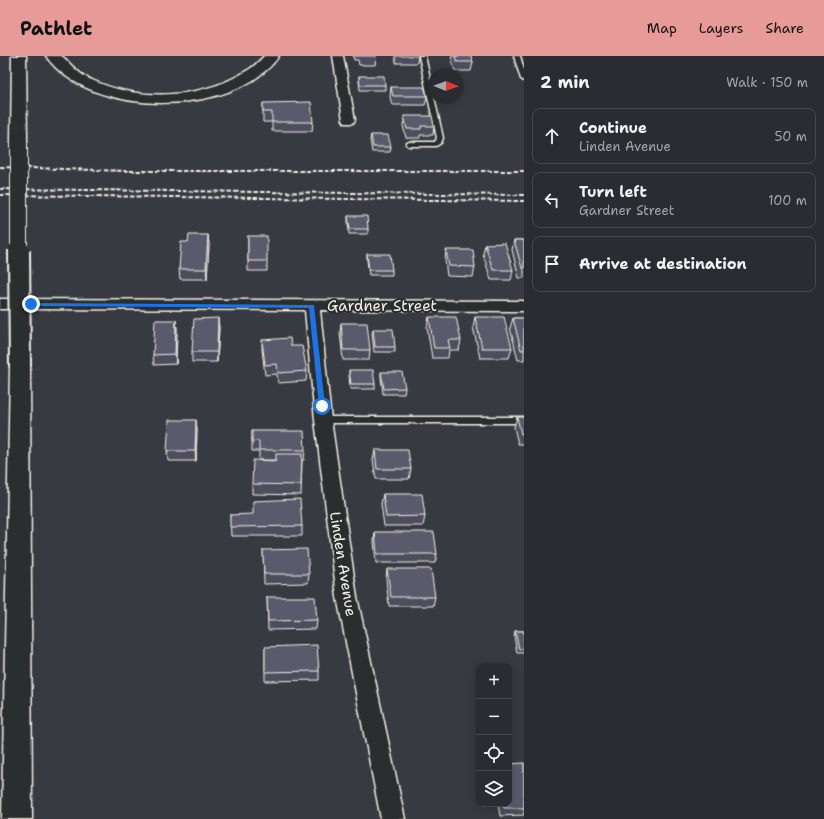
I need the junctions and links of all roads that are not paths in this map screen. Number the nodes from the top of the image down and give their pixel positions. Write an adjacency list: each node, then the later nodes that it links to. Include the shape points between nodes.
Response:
1 (19, 56): 15 (highway, bridge)
2 (54, 56): 3 (highway, via 65,68 86,83 119,95 145,99 199,95 229,86 254,72)
3 (272, 56)
4 (338, 56): 8 (street)
5 (422, 56): 9 (lane, via 440,138 436,144)
6 (517, 56): 7 (lane)
7 (524, 79)
8 (349, 120)
9 (409, 144)
10 (0, 304): 11 (street, Gardner Street)
11 (312, 306): 12 (street, Gardner Street); 13 (street, Linden Avenue)
12 (524, 306)
13 (323, 420): 14 (lane); 16 (street, Linden Avenue, via 347,598)
14 (524, 420)
15 (17, 819)
16 (393, 819)

